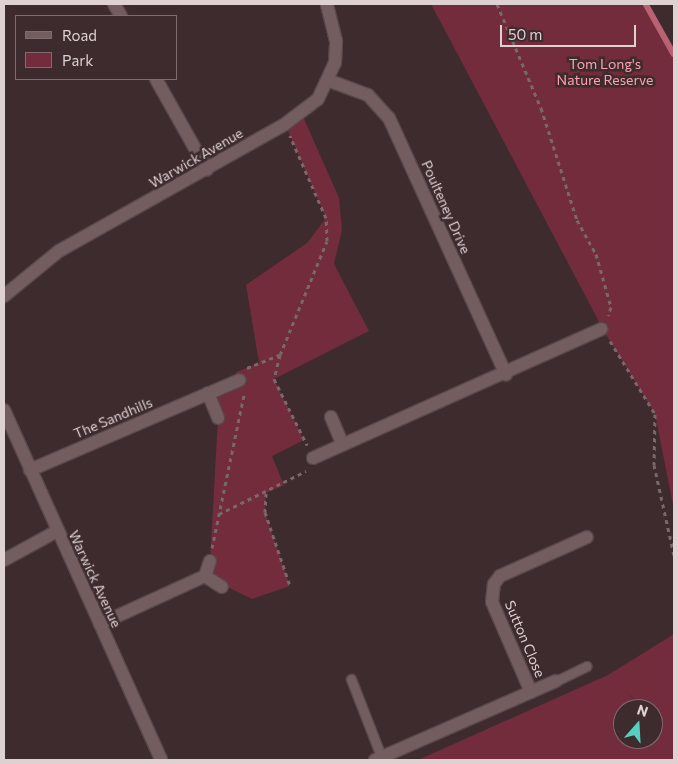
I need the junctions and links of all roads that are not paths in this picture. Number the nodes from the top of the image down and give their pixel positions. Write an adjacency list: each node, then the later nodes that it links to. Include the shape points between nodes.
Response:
1 (114, 4): 3 (street)
2 (327, 4): 5 (street, Warwick Avenue, via 336,41)
3 (120, 15)
4 (157, 80): 6 (street)
5 (330, 80): 6 (street, Warwick Avenue, via 318,99 285,124); 9 (street, Poulteney Drive, via 368,95 389,118)
6 (207, 170): 7 (street, Warwick Avenue, via 59,251)
7 (4, 296)
8 (602, 329): 9 (street)
9 (506, 375): 15 (street)
10 (240, 380): 11 (street, The Sandhills)
11 (208, 393): 14 (street); 17 (street, The Sandhills)
12 (4, 410): 17 (street, Warwick Avenue)
13 (331, 417): 15 (street)
14 (218, 418)
15 (343, 445): 16 (street)
16 (313, 458)
17 (30, 470): 18 (street, Warwick Avenue)
18 (57, 532): 20 (street); 24 (street, Warwick Avenue)
19 (587, 537): 28 (street, Sutton Close, via 500,576 494,584 492,602)
20 (4, 560)
21 (210, 560): 22 (street)
22 (205, 576): 23 (street); 24 (street)
23 (222, 587)
24 (100, 624): 30 (street, Warwick Avenue)
25 (587, 666): 27 (lane)
26 (351, 679): 29 (lane)
27 (556, 681): 28 (street, Sutton Close)
28 (531, 692): 29 (street, Sutton Close)
29 (378, 758)
30 (161, 760)

